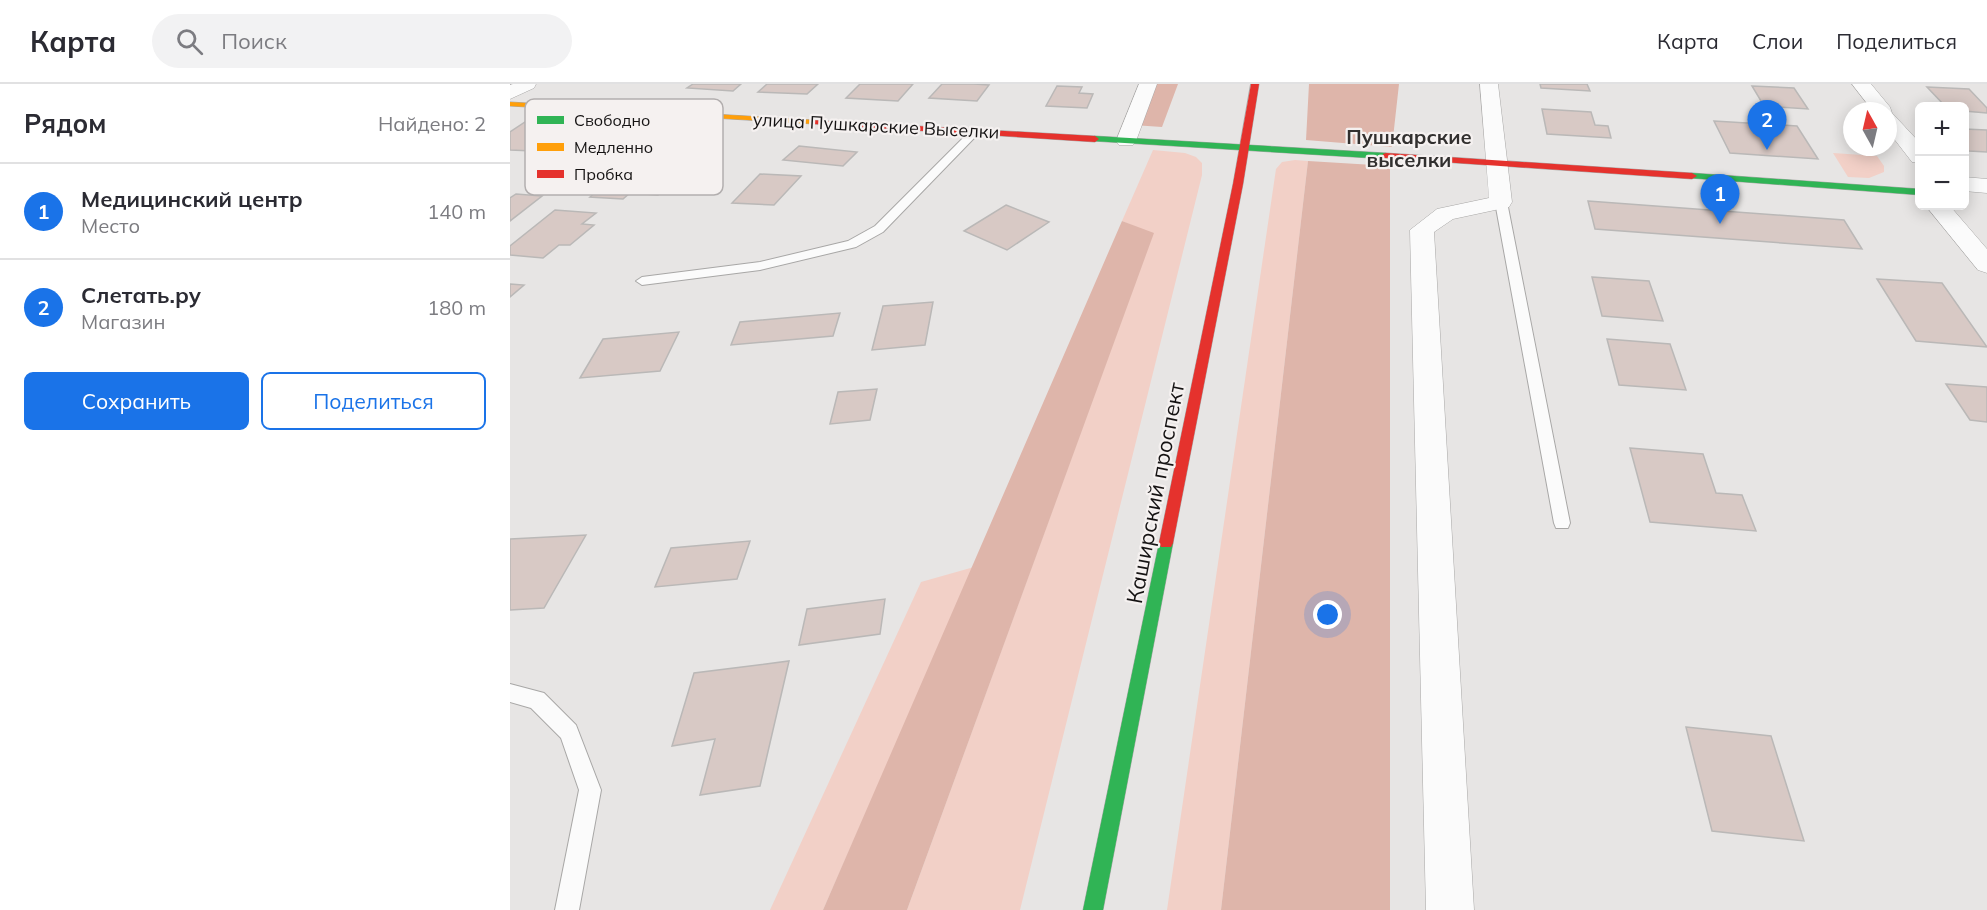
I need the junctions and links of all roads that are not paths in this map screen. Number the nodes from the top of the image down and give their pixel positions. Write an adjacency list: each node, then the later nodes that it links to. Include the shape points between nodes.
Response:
1 (527, 84): 6 (street)
2 (1148, 84): 13 (street)
3 (1255, 84): 14 (street, Каширский проспект)
4 (1489, 84): 16 (street)
5 (1861, 84): 7 (street)
6 (510, 93)
7 (1876, 102)
8 (510, 104): 9 (street, улица Пушкарские Выселки)
9 (525, 105)
10 (723, 117): 12 (street, улица Пушкарские Выселки)
11 (1897, 129): 15 (street)
12 (975, 132): 13 (street, улица Пушкарские Выселки); 23 (lane, via 879,229 852,244 760,266)
13 (1126, 141): 14 (street, улица Пушкарские Выселки)
14 (1243, 148): 16 (street, улица Пушкарские Выселки); 27 (street, Каширский проспект)
15 (1919, 156)
16 (1496, 163): 19 (street, улица Пушкарские Выселки); 20 (street)
17 (1969, 184): 18 (street)
18 (1987, 186)
19 (1915, 192)
20 (1501, 202): 24 (lane); 28 (street, via 1445,214 1422,230)
21 (1941, 210): 22 (street)
22 (1987, 265)
23 (642, 281)
24 (1562, 523)
25 (510, 693): 26 (lane, via 537,700 569,732 590,790)
26 (567, 910)
27 (1093, 910)
28 (1450, 910)

